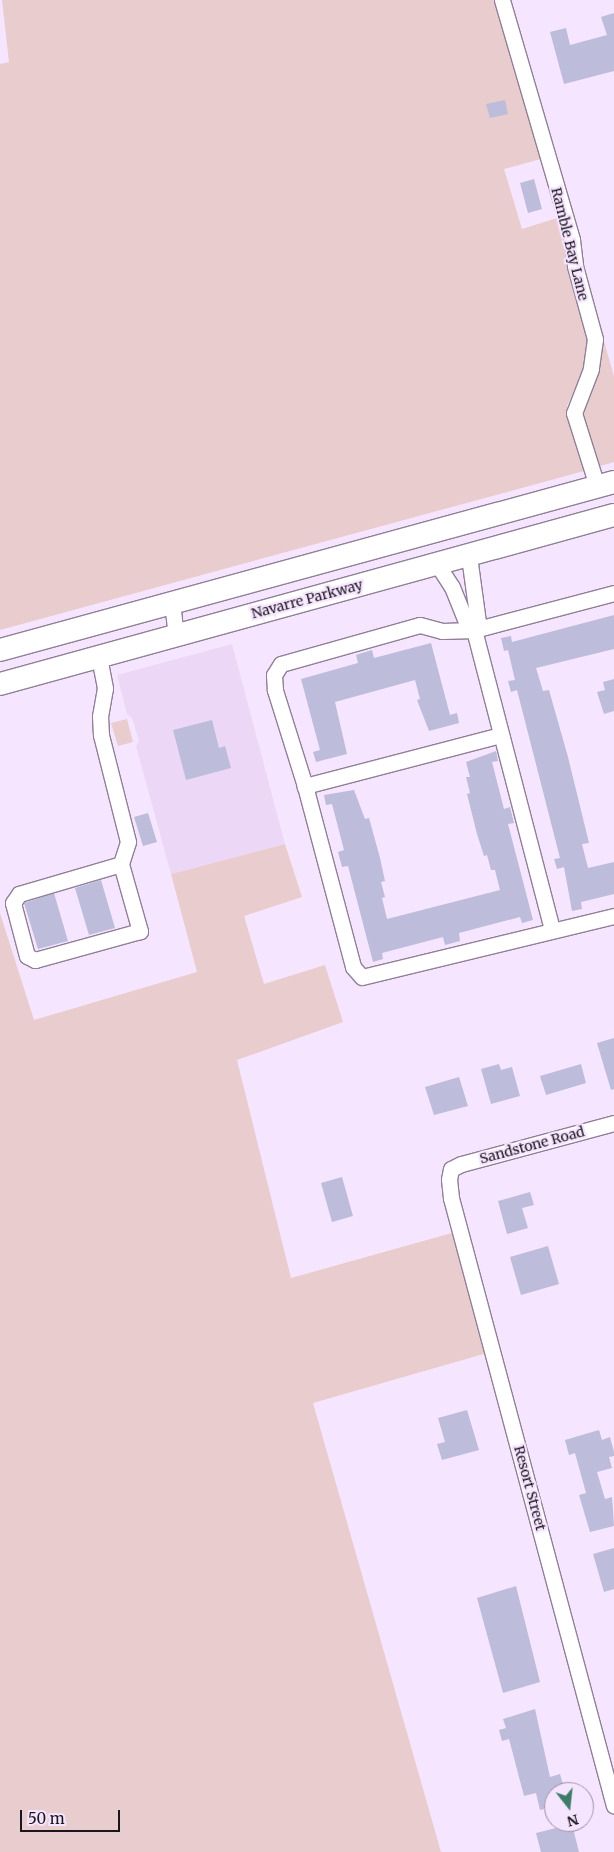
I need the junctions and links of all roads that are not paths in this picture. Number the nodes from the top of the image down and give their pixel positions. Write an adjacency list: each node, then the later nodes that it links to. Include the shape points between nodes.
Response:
1 (502, 0): 2 (street, Ramble Bay Lane, via 572,240 575,266 595,339 591,369 574,413)
2 (605, 484): 7 (highway)
3 (614, 515): 4 (highway, Navarre Parkway)
4 (469, 556): 5 (highway, Navarre Parkway); 8 (street, via 478,622)
5 (437, 564): 8 (street, via 452,587 467,624); 9 (highway, Navarre Parkway)
6 (614, 593): 8 (street)
7 (172, 603): 9 (street); 10 (highway)
8 (474, 630): 13 (street); 14 (street, via 442,631 420,625 281,664 274,674 275,690)
9 (176, 635): 11 (highway, Navarre Parkway)
10 (0, 650)
11 (99, 657): 12 (highway, Navarre Parkway); 15 (street, via 106,688 100,716 101,735 128,842)
12 (0, 684)
13 (501, 735): 14 (street); 17 (street)
14 (305, 786): 17 (street, via 353,967 362,977)
15 (121, 864): 15 (street, via 140,931 35,960 27,956 13,903 19,894)
16 (614, 916): 17 (street)
17 (552, 930)
18 (614, 1123): 19 (street, Sandstone Road)
19 (452, 1169): 20 (street, Resort Street, via 451,1198)
20 (614, 1806)

